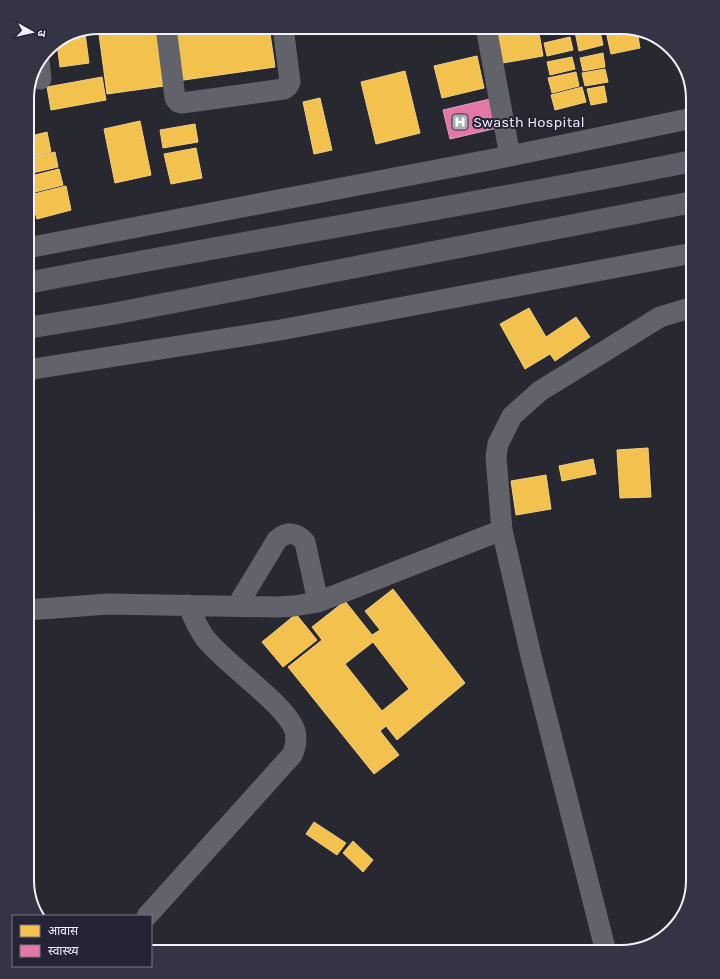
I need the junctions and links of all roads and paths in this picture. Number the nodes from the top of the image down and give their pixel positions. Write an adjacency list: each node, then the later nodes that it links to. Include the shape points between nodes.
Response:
1 (167, 34): 2 (street, via 175,98 182,103 284,89 290,82)
2 (284, 34)
3 (487, 34): 5 (street)
4 (686, 119): 5 (street)
5 (510, 156): 8 (street)
6 (686, 162): 10 (main road)
7 (686, 203): 12 (main road)
8 (34, 247)
9 (686, 254): 13 (street, via 280,330)
10 (34, 282)
11 (686, 309): 14 (street, via 660,317 540,391 512,416 498,444 496,457)
12 (34, 327)
13 (34, 369)
14 (502, 530): 15 (street); 20 (street)
15 (318, 602): 17 (street, via 294,606); 17 (street, via 305,542 298,535 290,533 282,535 277,540)
16 (188, 605): 17 (street); 18 (street, via 108,604); 19 (street, via 197,626 225,660 285,716 294,730 296,747)
17 (237, 606)
18 (34, 609)
19 (148, 915)
20 (604, 945)

